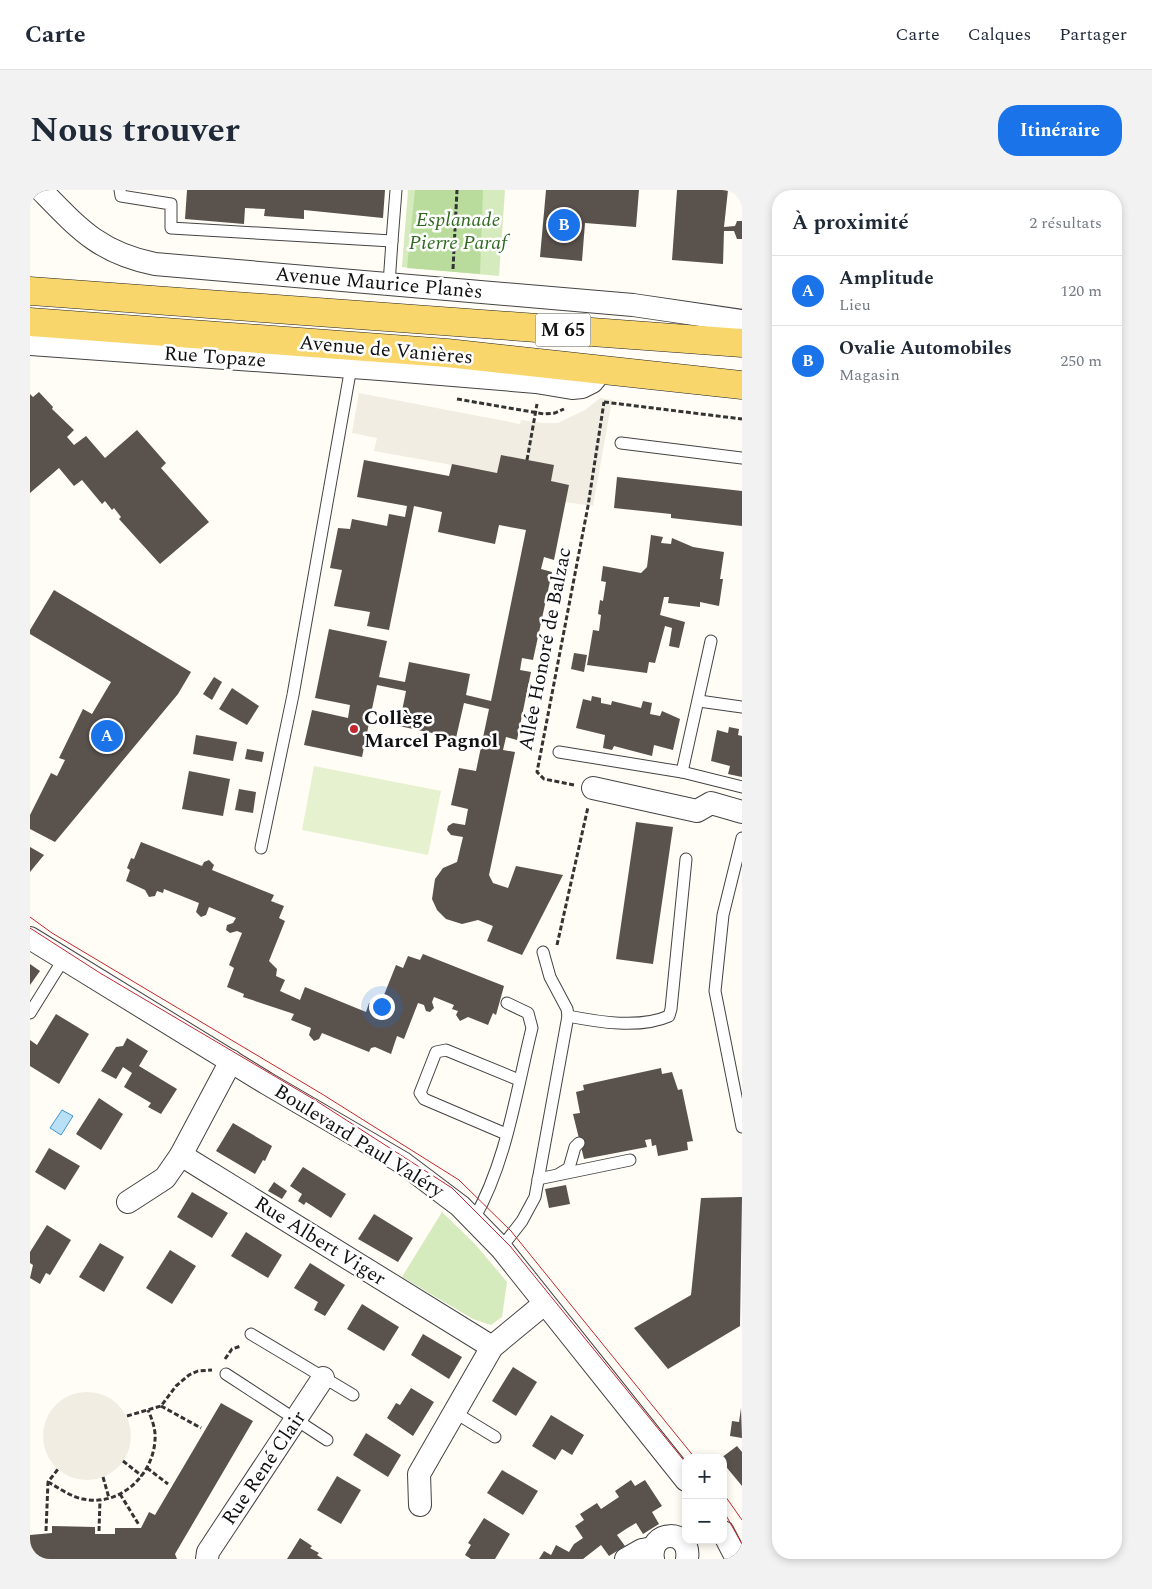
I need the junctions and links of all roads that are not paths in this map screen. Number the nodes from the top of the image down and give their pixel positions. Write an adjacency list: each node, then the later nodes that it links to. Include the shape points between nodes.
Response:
1 (41, 190): 5 (street, Avenue Maurice Planès, via 97,243 127,258 190,268)
2 (120, 190): 4 (lane, via 121,196 171,204 171,228)
3 (396, 190): 4 (lane)
4 (392, 242): 5 (lane)
5 (389, 284): 8 (street, Avenue Maurice Planès, via 633,304)
6 (33, 290): 8 (main road, Avenue de Vanières / M 65)
7 (30, 322): 12 (main road, Avenue de Vanières / M 65, via 447,353)
8 (739, 336)
9 (30, 344): 10 (street, Rue Topaze)
10 (351, 367): 12 (street, Rue Topaze, via 582,387 592,382); 25 (lane, via 293,696)
11 (742, 369): 12 (main road, M 65, via 658,366)
12 (602, 370): 13 (main road, Avenue de Vanières / M 65)
13 (742, 385)
14 (621, 443): 15 (lane)
15 (742, 458)
16 (711, 642): 17 (lane)
17 (699, 700): 18 (lane); 20 (lane)
18 (742, 707)
19 (559, 752): 20 (lane)
20 (682, 772): 21 (lane)
21 (742, 787)
22 (593, 788): 23 (street, via 697,811 711,803)
23 (742, 812)
24 (742, 838): 35 (lane, via 723,915 715,991)
25 (261, 848)
26 (686, 859): 32 (lane, via 669,1016 656,1022 634,1023)
27 (30, 938): 29 (street, Boulevard Paul Valéry)
28 (543, 952): 32 (lane)
29 (63, 960): 31 (lane); 33 (street, Boulevard Paul Valéry)
30 (507, 1003): 34 (lane, via 528,1013 532,1028)
31 (30, 1013)
32 (568, 1016): 41 (lane)
33 (231, 1061): 38 (street); 43 (street, Boulevard Paul Valéry, via 403,1163)
34 (519, 1080): 36 (lane); 36 (lane, via 446,1050 436,1052 420,1093 424,1099)
35 (742, 1127)
36 (506, 1134): 43 (lane, via 488,1193)
37 (579, 1143): 40 (lane, via 569,1168)
38 (181, 1155): 42 (street, via 158,1184); 47 (street, Rue Albert Viger)
39 (630, 1160): 40 (lane)
40 (558, 1175): 41 (lane)
41 (538, 1178): 44 (lane, via 530,1207)
42 (128, 1202)
43 (474, 1219): 44 (street, Boulevard Paul Valéry)
44 (501, 1248): 45 (street, Boulevard Paul Valéry)
45 (544, 1304): 47 (street); 55 (street, Boulevard Paul Valéry)
46 (251, 1334): 49 (lane)
47 (492, 1347): 51 (street)
48 (222, 1372): 52 (lane)
49 (323, 1378): 50 (lane); 52 (street, Rue René Clair)
50 (353, 1395)
51 (454, 1412): 53 (lane); 56 (street, via 418,1474)
52 (296, 1420): 54 (lane); 59 (street, Rue René Clair, via 208,1552)
53 (495, 1437)
54 (327, 1440)
55 (682, 1475)
56 (420, 1506)
57 (727, 1540): 62 (street)
58 (653, 1553): 60 (street, via 642,1550); 61 (street, via 661,1538 673,1536 687,1547)
59 (208, 1559)
60 (626, 1559)
61 (687, 1559)
62 (737, 1559)

